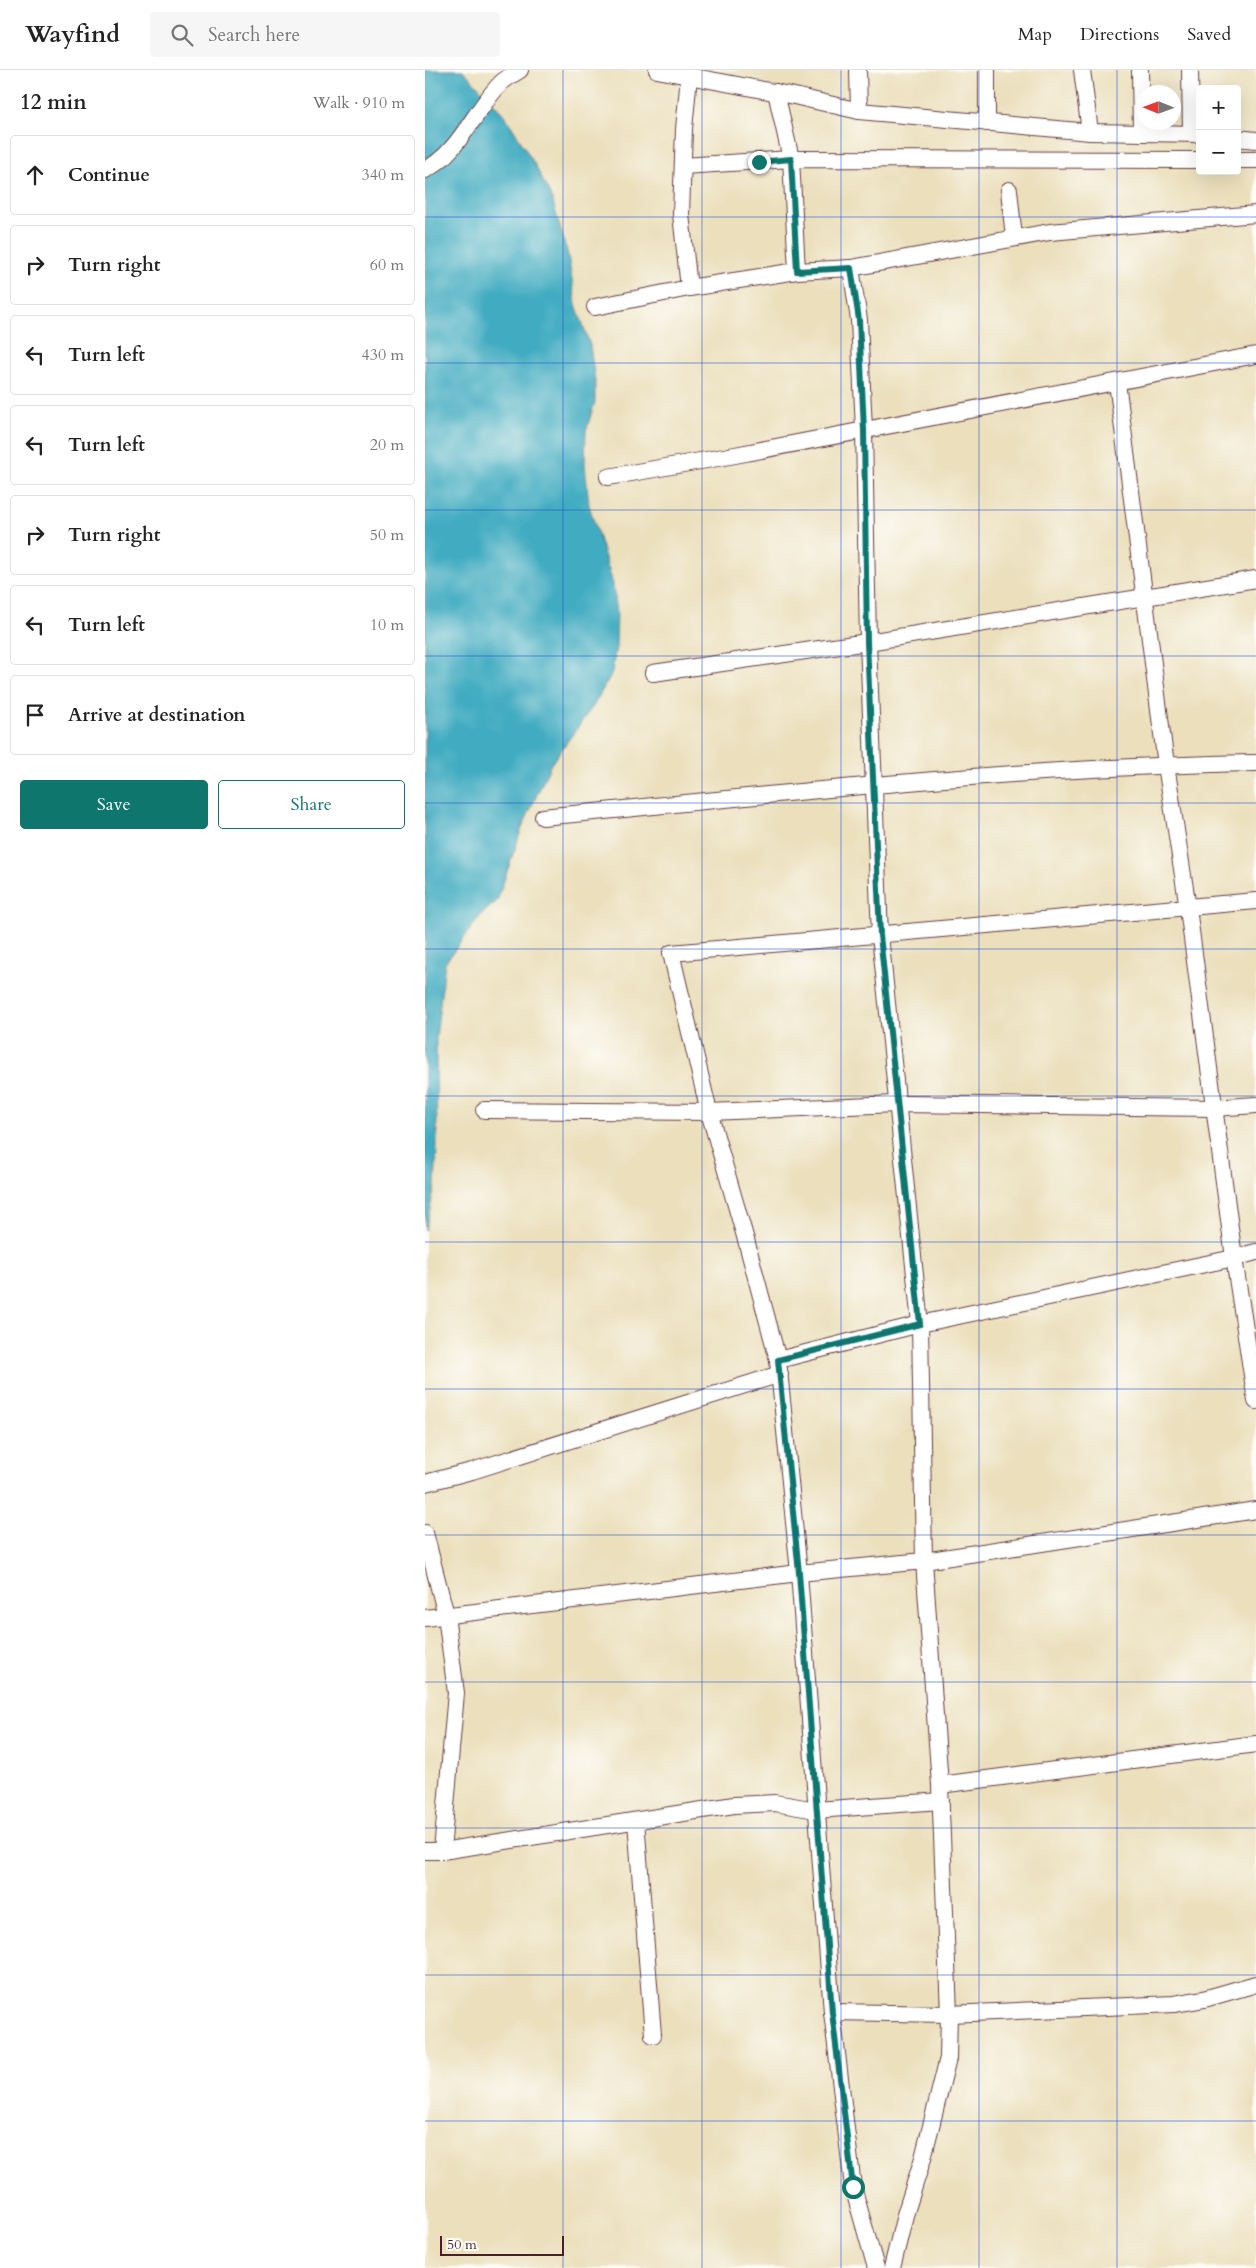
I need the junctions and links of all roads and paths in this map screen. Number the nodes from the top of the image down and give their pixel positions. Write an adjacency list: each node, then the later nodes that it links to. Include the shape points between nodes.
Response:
1 (520, 70): 22 (street, via 501,82 467,130 434,166)
2 (657, 70): 8 (street)
3 (858, 70): 10 (street)
4 (987, 70): 11 (street)
5 (1082, 70): 12 (street)
6 (1141, 70): 13 (street)
7 (1190, 70): 14 (street)
8 (689, 76): 9 (street); 21 (street)
9 (776, 92): 10 (street); 17 (street)
10 (859, 111): 11 (street)
11 (987, 123): 12 (street)
12 (1090, 132): 13 (street)
13 (1141, 133): 14 (street)
14 (1195, 134)
15 (1241, 138): 16 (street)
16 (1256, 140)
17 (791, 159): 18 (street); 21 (street); 27 (street)
18 (1196, 160)
19 (1241, 160): 20 (street)
20 (1256, 160)
21 (683, 166): 28 (street, via 681,214)
22 (425, 170)
23 (1009, 190): 25 (street)
24 (1256, 214): 25 (street, via 1107,226)
25 (1014, 238): 26 (street)
26 (851, 268): 27 (street); 32 (street, via 859,320)
27 (797, 271): 28 (street)
28 (689, 288): 29 (street)
29 (595, 307)
30 (1256, 355): 31 (street)
31 (1117, 382): 32 (street); 35 (street)
32 (864, 430): 33 (street); 36 (street)
33 (608, 477)
34 (1256, 579): 35 (street)
35 (1145, 597): 36 (street); 39 (street)
36 (867, 642): 37 (street); 40 (street)
37 (653, 673)
38 (1256, 763): 39 (street)
39 (1166, 765): 40 (street); 43 (street)
40 (873, 785): 41 (street); 44 (street)
41 (543, 817)
42 (1256, 902): 43 (street)
43 (1188, 908): 44 (street); 47 (street)
44 (880, 935): 45 (street); 49 (street, via 671,953)
45 (896, 1104): 47 (street); 49 (street); 52 (street)
46 (1256, 1105): 47 (street)
47 (1214, 1108): 51 (street)
48 (484, 1110): 49 (street)
49 (709, 1112): 53 (street, via 747,1240)
50 (1256, 1252): 51 (street)
51 (1234, 1258): 52 (street); 54 (street)
52 (920, 1324): 53 (street); 58 (street)
53 (779, 1367): 55 (street, via 471,1471); 59 (street)
54 (1256, 1401)
55 (425, 1483)
56 (1256, 1510): 58 (street)
57 (425, 1533): 60 (street)
58 (924, 1561): 59 (street); 63 (street)
59 (799, 1573): 60 (street); 64 (street)
60 (446, 1614): 61 (street); 66 (street, via 456,1693)
61 (425, 1618)
62 (1256, 1744): 63 (street)
63 (941, 1793): 64 (street); 70 (street)
64 (816, 1810): 65 (street, via 775,1803 734,1805); 69 (street)
65 (636, 1821): 66 (street); 71 (street)
66 (442, 1851): 67 (street)
67 (425, 1852)
68 (1256, 1984): 70 (street, via 1174,2004)
69 (832, 2012): 70 (street); 72 (street, via 853,2187)
70 (949, 2014): 73 (street, via 948,2058)
71 (653, 2035)
72 (876, 2268)
73 (892, 2268)

